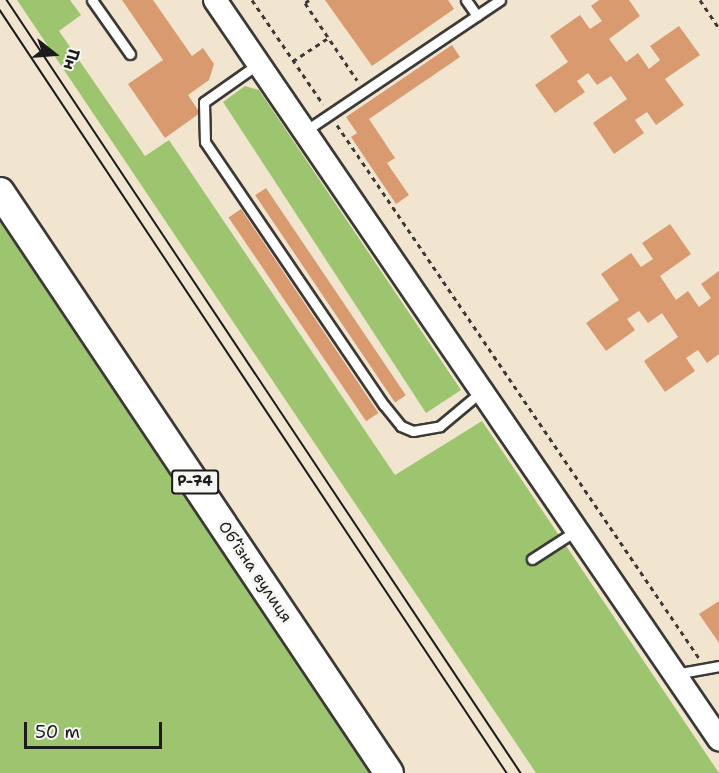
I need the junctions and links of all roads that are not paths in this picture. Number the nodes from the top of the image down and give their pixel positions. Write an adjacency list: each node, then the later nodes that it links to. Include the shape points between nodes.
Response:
1 (92, 0): 6 (lane)
2 (215, 0): 7 (street)
3 (466, 0): 5 (lane)
4 (500, 0): 5 (lane)
5 (477, 16): 8 (lane)
6 (130, 54)
7 (258, 63): 8 (street); 10 (lane, via 204,102 205,142 384,405 401,426 419,430 440,426)
8 (305, 132): 10 (street)
9 (0, 192): 16 (main road, Обʼїзна вулиця / Р-74)
10 (482, 392): 11 (street)
11 (577, 530): 12 (lane); 14 (street)
12 (532, 559)
13 (719, 666): 14 (lane)
14 (675, 674): 15 (street)
15 (719, 739)
16 (389, 773)

